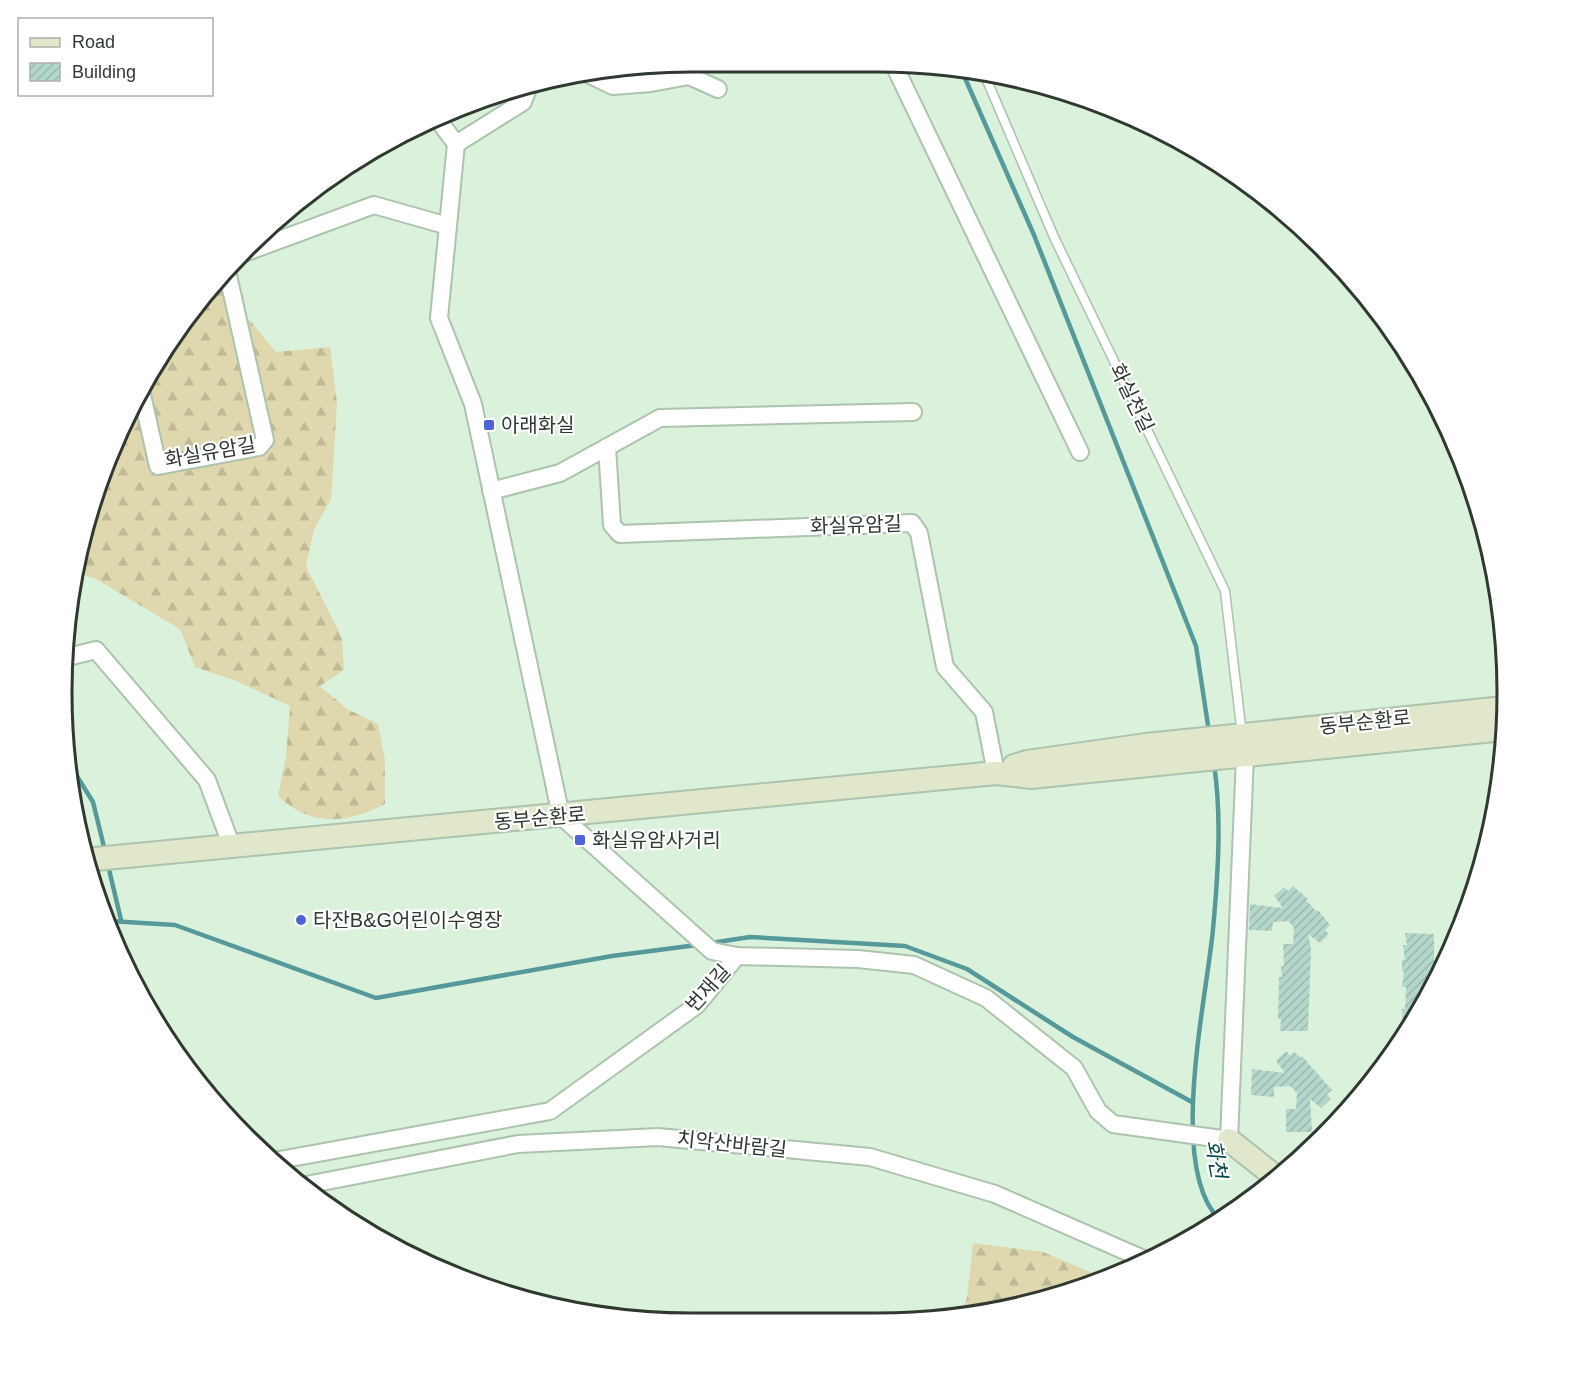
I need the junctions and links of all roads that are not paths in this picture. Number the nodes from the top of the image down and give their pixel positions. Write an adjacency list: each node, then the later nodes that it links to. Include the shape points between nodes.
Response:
1 (898, 73): 14 (street)
2 (599, 79): 4 (street, via 613,86 689,76)
3 (988, 82): 19 (lane, 화실천길, via 1054,237 1225,591)
4 (718, 89)
5 (526, 95): 7 (street, via 523,102)
6 (442, 125): 7 (street)
7 (456, 144): 8 (street)
8 (448, 226): 9 (street, via 374,205); 15 (street, via 439,318 473,404)
9 (262, 246)
10 (229, 280): 11 (street, 화실유암길, via 265,440 259,447 158,466)
11 (144, 403)
12 (913, 411): 13 (street, via 660,418)
13 (607, 447): 15 (street, via 560,473); 20 (street, 화실유암길, via 612,525 620,534 912,523 919,533 945,667 984,712)
14 (1080, 452)
15 (491, 491): 21 (street)
16 (73, 656): 22 (street, via 96,650 207,780)
17 (1497, 709): 19 (street, 동부순환로)
18 (1496, 730): 19 (street, 동부순환로)
19 (1235, 746): 20 (street, 동부순환로, via 1148,754 1031,777); 25 (street)
20 (996, 773): 21 (street, 동부순환로)
21 (561, 816): 22 (street, 동부순환로); 24 (street, via 712,951)
22 (232, 847): 23 (street, 동부순환로)
23 (95, 859)
24 (736, 956): 25 (street, 번재길, via 858,959 914,966 986,998 1074,1068 1098,1111 1113,1124); 26 (street, 번재길, via 697,1005 550,1111)
25 (1223, 1139): 27 (street)
26 (283, 1159)
27 (1269, 1172)
28 (313, 1184): 29 (street, 치악산바람길, via 518,1144 658,1137 870,1158 995,1194)
29 (1136, 1256)

